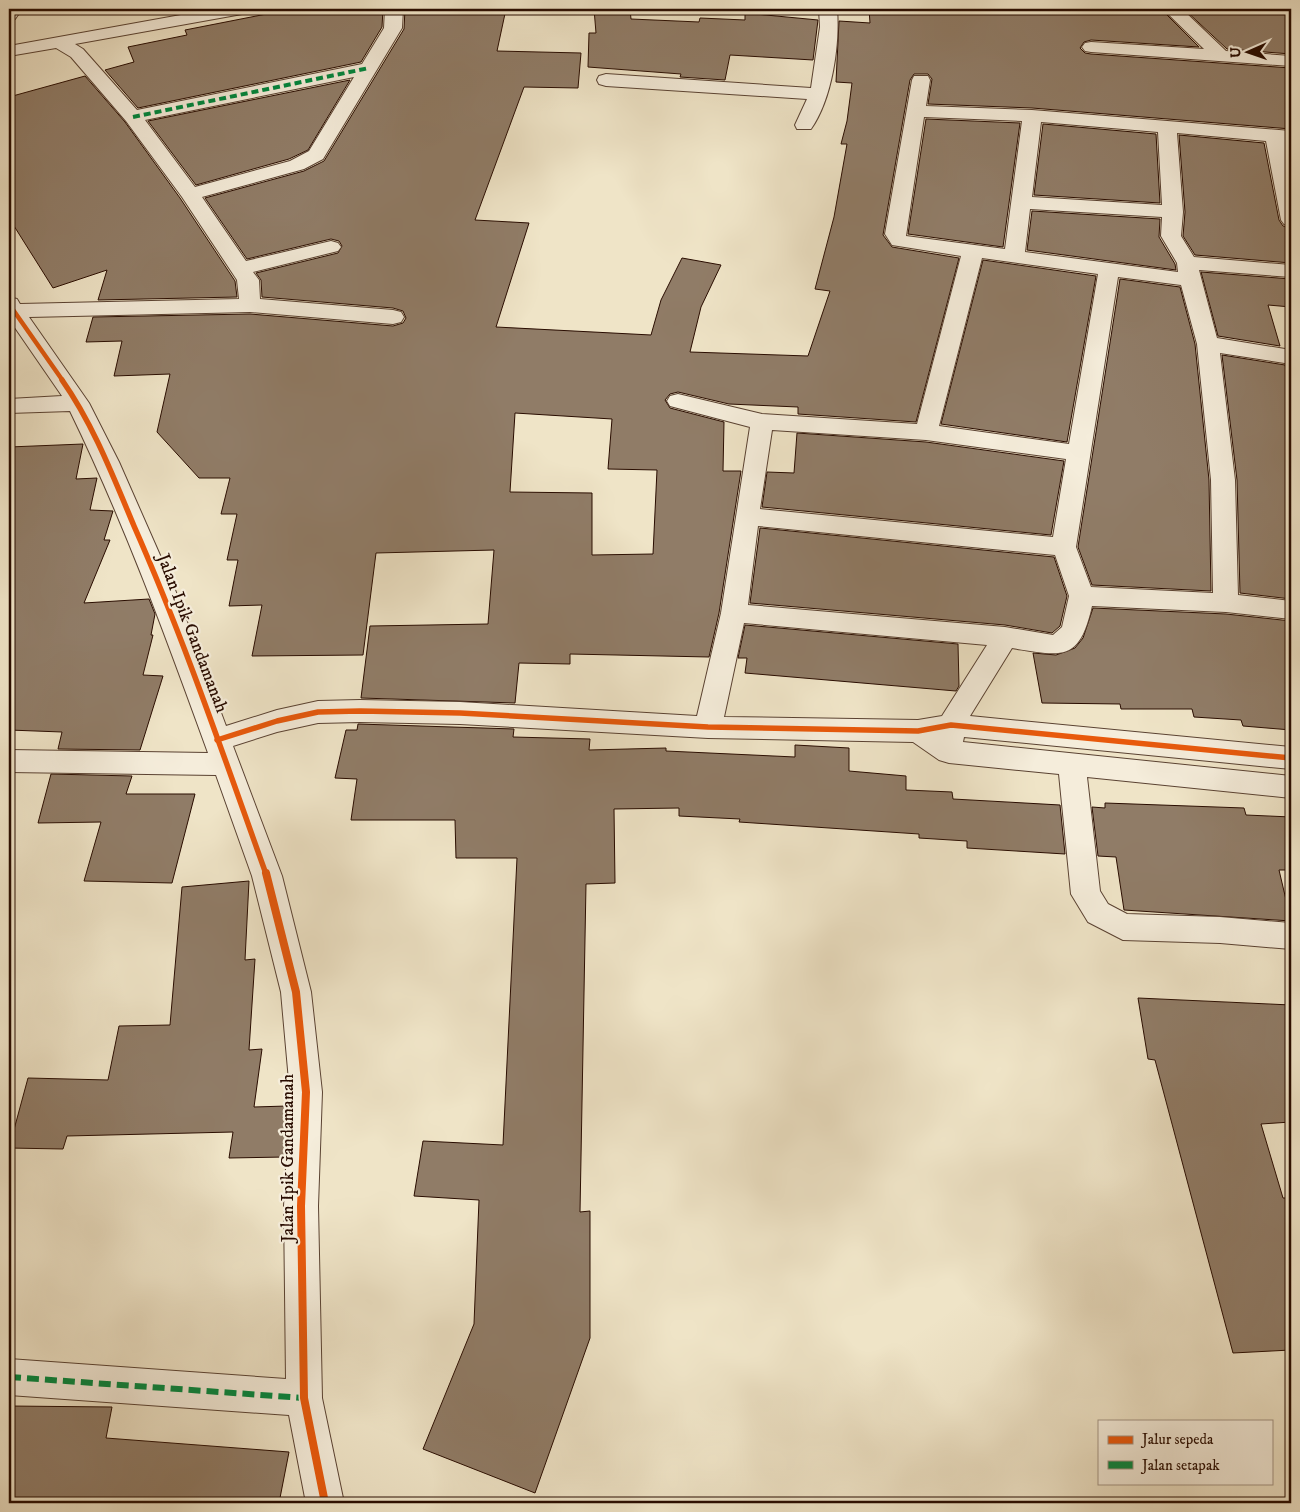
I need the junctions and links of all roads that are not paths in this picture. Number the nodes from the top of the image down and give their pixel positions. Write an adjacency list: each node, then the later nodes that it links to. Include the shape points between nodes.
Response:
1 (13, 9): 6 (street)
2 (242, 9): 7 (street)
3 (394, 9): 12 (street, via 393,28)
4 (828, 9): 15 (street, via 829,27)
5 (1172, 9): 10 (street)
6 (9, 15)
7 (57, 41): 9 (street); 18 (street, via 77,53)
8 (1091, 46): 10 (street)
9 (9, 51)
10 (1220, 54): 11 (street)
11 (1291, 60)
12 (369, 68): 18 (street); 22 (street, via 312,158)
13 (606, 80): 15 (street)
14 (920, 80): 16 (street)
15 (819, 94): 19 (street)
16 (916, 111): 17 (street); 27 (street, via 895,234 899,241)
17 (1032, 116): 20 (street); 23 (street)
18 (133, 117): 22 (street)
19 (804, 124)
20 (1167, 127): 21 (street); 24 (street)
21 (1283, 136): 25 (street)
22 (190, 194): 30 (street)
23 (1022, 202): 24 (street); 28 (street)
24 (1172, 212): 32 (street, via 1170,236)
25 (1291, 220)
26 (331, 247): 30 (street)
27 (973, 251): 28 (street); 43 (street)
28 (1014, 256): 29 (street)
29 (1109, 268): 32 (street); 44 (street)
30 (240, 269): 33 (street, via 248,280)
31 (1291, 271): 32 (street)
32 (1188, 272): 37 (street)
33 (250, 305): 34 (street); 35 (street)
34 (11, 308): 36 (street, Jalan Ipik Gandamanah)
35 (393, 316)
36 (22, 343): 40 (street, Jalan Ipik Gandamanah)
37 (1208, 344): 38 (street); 48 (street, via 1223,480)
38 (1291, 357)
39 (678, 401): 42 (street)
40 (78, 403): 41 (street); 55 (street, Jalan Ipik Gandamanah, via 108,462 161,587)
41 (9, 406)
42 (762, 422): 43 (street); 45 (street)
43 (926, 432): 44 (street)
44 (1080, 453): 46 (street)
45 (747, 516): 46 (street); 50 (street)
46 (1064, 547): 47 (street)
47 (1082, 596): 48 (street); 51 (street, via 1074,630 1056,645)
48 (1226, 603): 49 (street)
49 (1291, 610)
50 (734, 613): 51 (street); 52 (street)
51 (1005, 638): 53 (street)
52 (708, 727): 53 (street, via 918,731); 55 (street, via 460,713 326,712 278,721)
53 (950, 738): 54 (street); 58 (street)
54 (1198, 748): 56 (street); 59 (street)
55 (221, 752): 57 (street); 63 (street, Jalan Ipik Gandamanah, via 267,876 296,992 306,1092 301,1206)
56 (1291, 758)
57 (9, 761)
58 (1072, 764): 59 (street); 61 (street, via 1086,894 1098,913 1124,927)
59 (1202, 777): 60 (street)
60 (1291, 787)
61 (1291, 936)
62 (9, 1377): 63 (street)
63 (304, 1398): 64 (street, Jalan Ipik Gandamanah)
64 (325, 1503)

